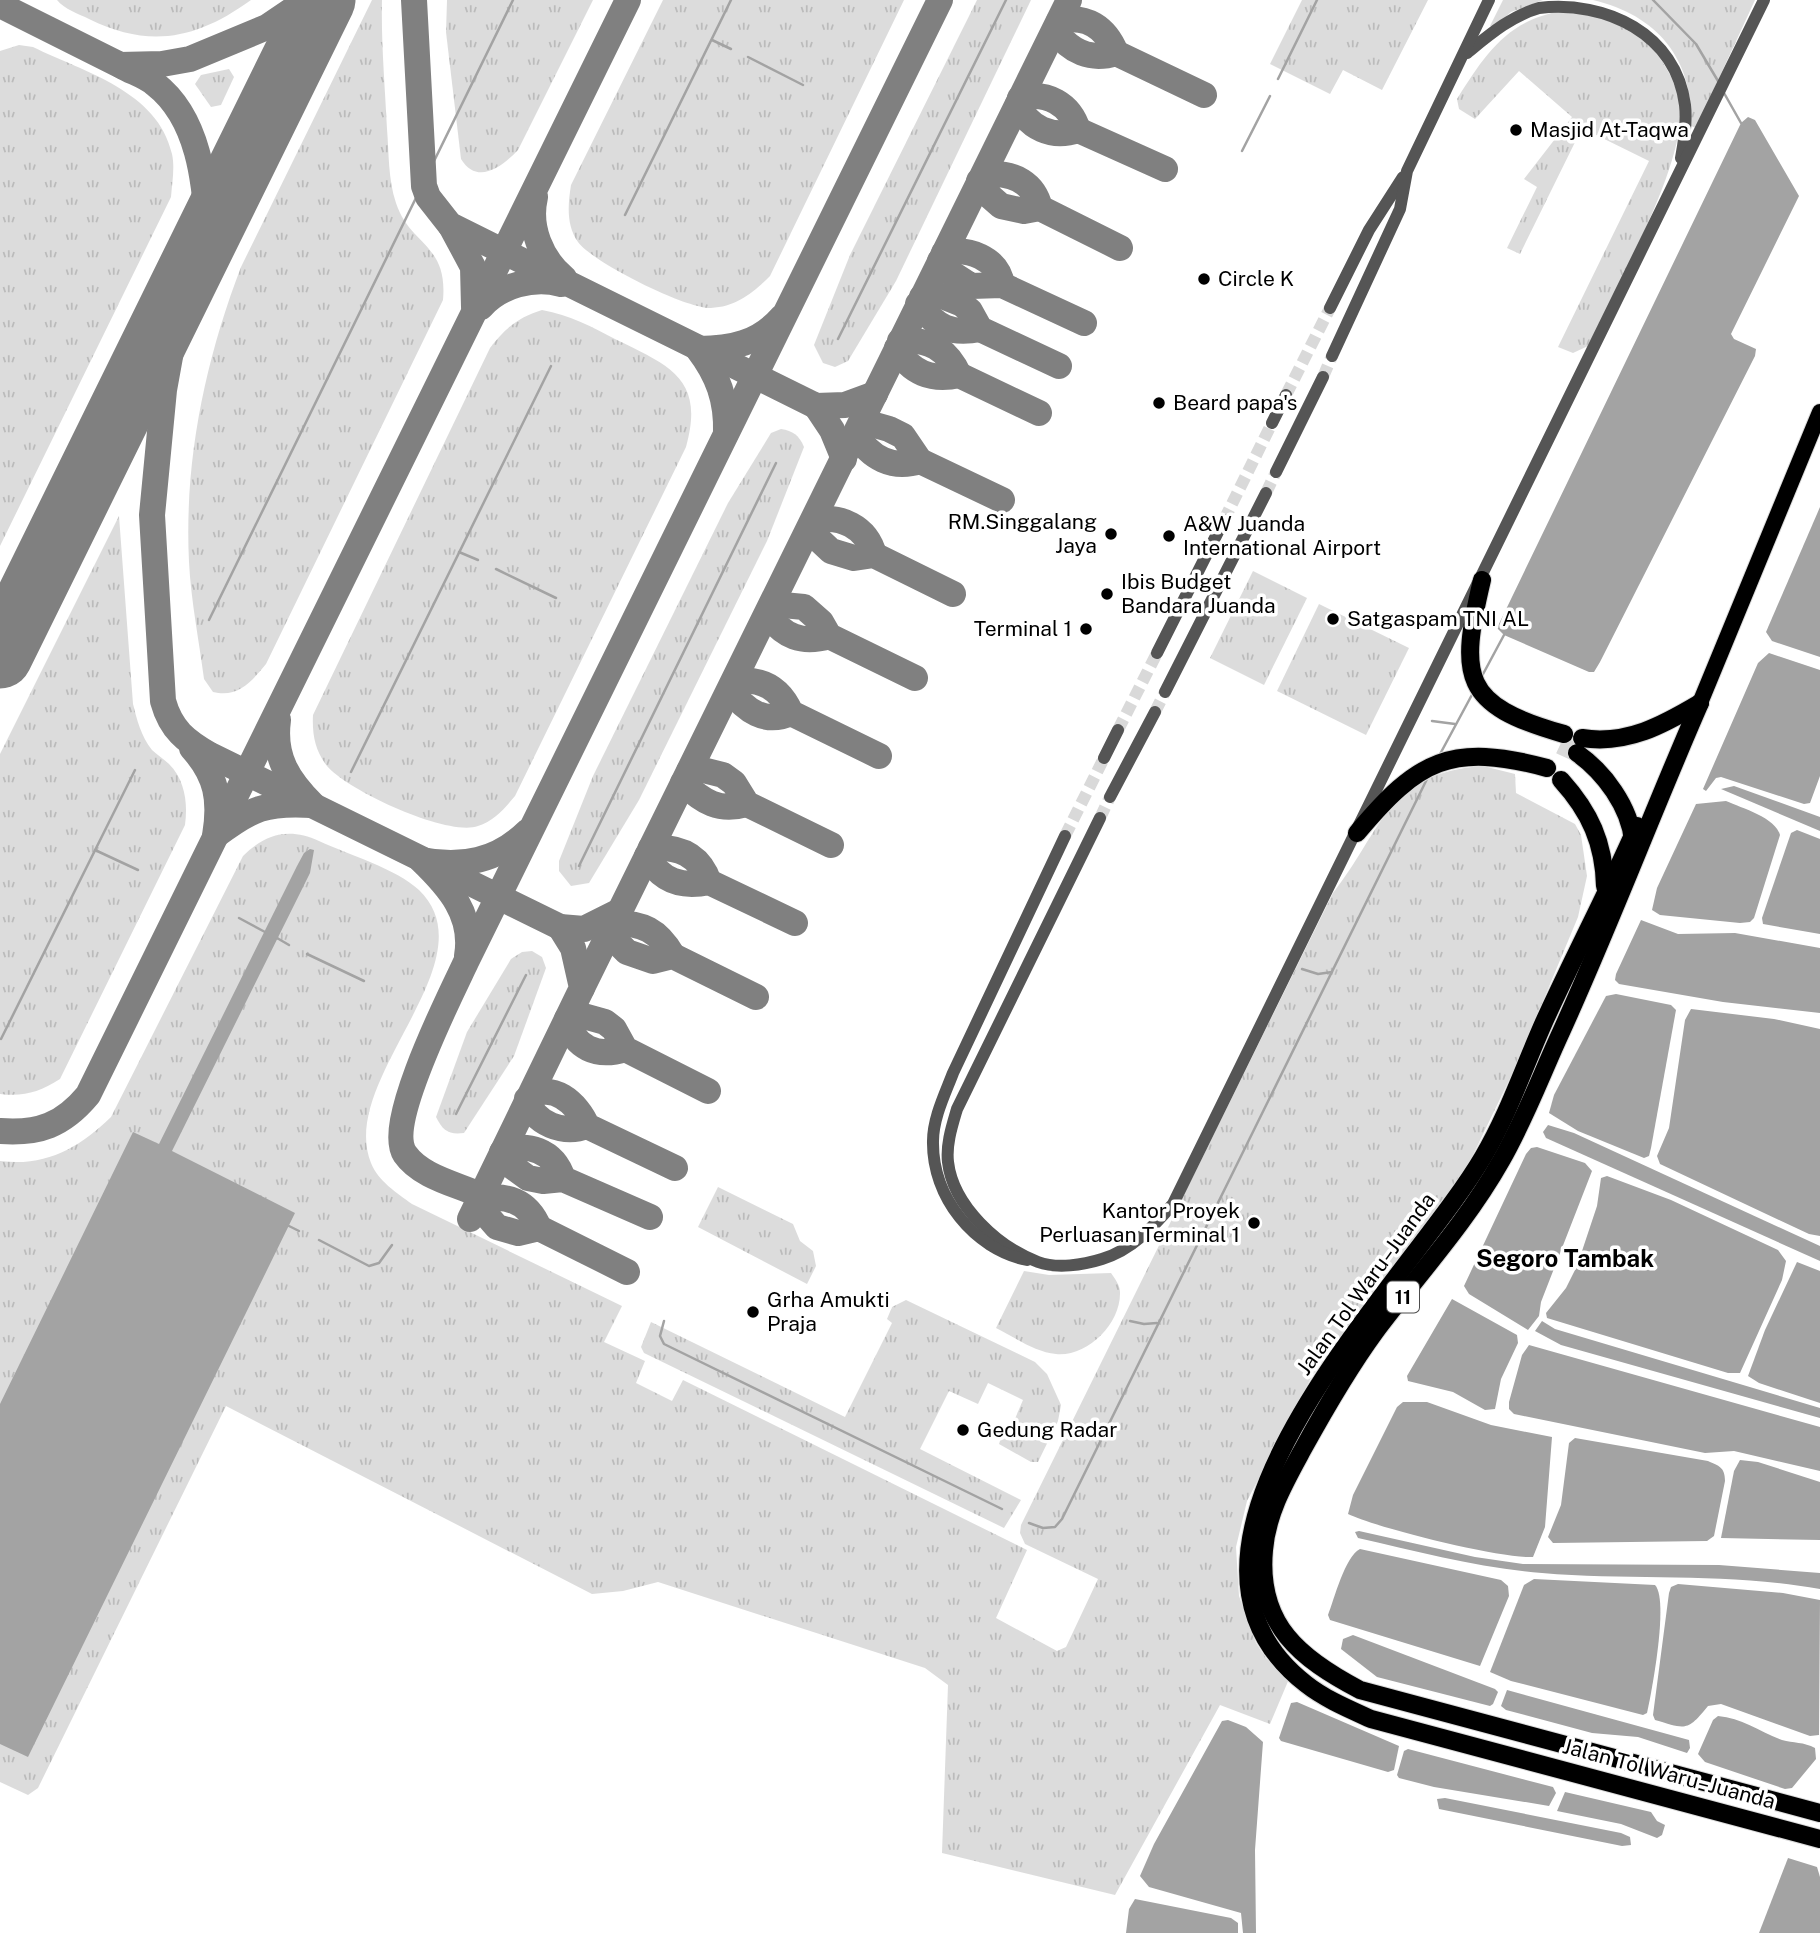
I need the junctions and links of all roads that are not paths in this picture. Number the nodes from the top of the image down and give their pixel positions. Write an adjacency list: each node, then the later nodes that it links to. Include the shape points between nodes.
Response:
1 (1489, 0): 3 (street)
2 (1765, 0): 5 (street)
3 (1464, 56): 4 (street); 5 (street, via 1514,18 1550,6 1586,5 1633,21 1652,38 1678,79 1685,106)
4 (1407, 171): 6 (street, via 1369,230); 7 (street, via 1400,209)
5 (1678, 173): 15 (street)
6 (1330, 308)
7 (1332, 356)
8 (1323, 377): 12 (street)
9 (1286, 395): 11 (street)
10 (1820, 412): 18 (main road)
11 (1272, 423)
12 (1276, 472)
13 (1266, 493): 17 (street)
14 (1224, 520): 16 (street)
15 (1482, 580): 21 (highway, via 1469,633 1468,660 1482,695 1494,707); 26 (street)
16 (1157, 653)
17 (1165, 692)
18 (1700, 703): 21 (highway, via 1648,731); 23 (highway, Jalan Tol Waru–Juanda / 11)
19 (1155, 712): 24 (street)
20 (1118, 730): 22 (street)
21 (1571, 742): 27 (highway, via 1600,772)
22 (1104, 758)
23 (1671, 769): 27 (highway, Jalan Tol Waru–Juanda / 11, via 1649,798); 29 (highway, Jalan Tol Waru–Juanda / 11)
24 (1110, 797)
25 (1100, 818): 31 (street)
26 (1357, 833): 30 (highway, via 1386,798 1425,767 1446,760 1507,759 1554,774 1589,815 1597,833); 33 (street, via 1173,1204 1147,1234 1104,1259 1077,1265)
27 (1633, 835): 29 (highway); 30 (highway, Jalan Tol Waru–Juanda / 11)
28 (1065, 836): 32 (street)
29 (1635, 858): 34 (highway, Jalan Tol Waru–Juanda / 11, via 1605,936 1502,1161 1368,1343 1280,1490 1268,1521 1265,1584 1288,1642 1324,1671 1360,1690)
30 (1605, 890): 35 (highway, Jalan Tol Waru–Juanda / 11, via 1484,1155 1448,1213 1334,1361 1266,1481 1250,1534 1250,1593 1260,1627 1280,1659 1306,1684 1342,1706 1371,1718)
31 (986, 1048): 32 (street); 33 (street, via 957,1109 948,1161 956,1190 972,1217)
32 (953, 1073): 33 (street, via 933,1140 946,1195 963,1224 986,1244 1012,1257)
33 (1038, 1262)
34 (1820, 1814)
35 (1820, 1839)

